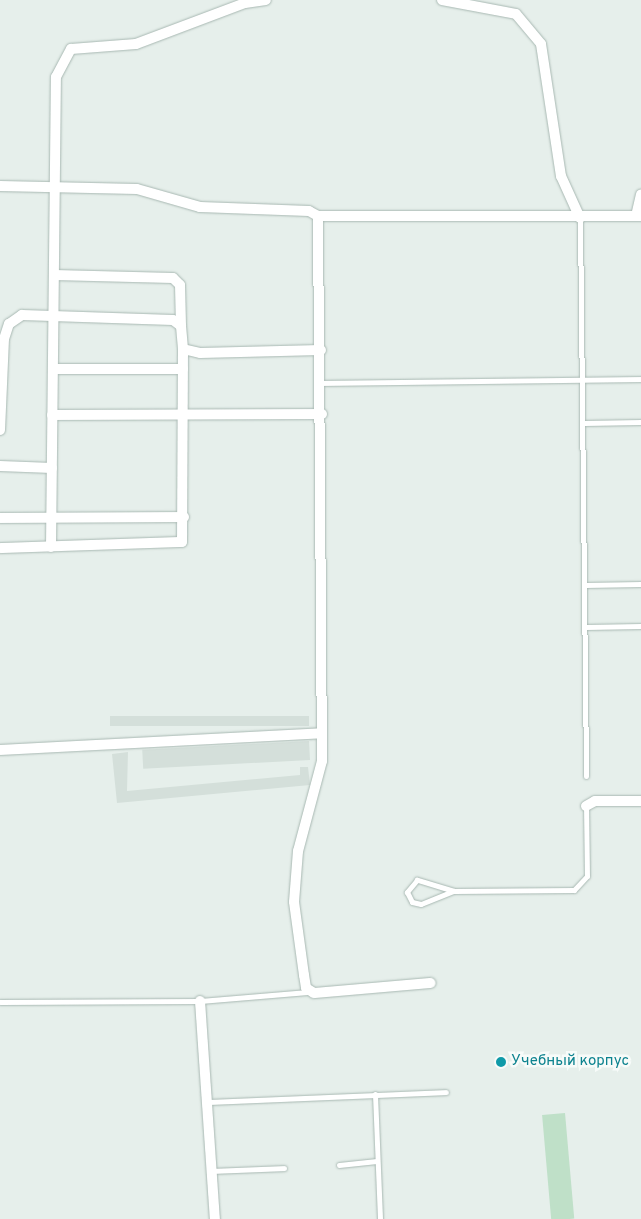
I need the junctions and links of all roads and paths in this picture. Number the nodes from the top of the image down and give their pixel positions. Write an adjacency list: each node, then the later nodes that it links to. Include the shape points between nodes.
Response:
1 (266, 0): 4 (street, via 246,3 136,44 71,49 56,77)
2 (442, 0): 8 (street, via 516,14 541,44 560,176)
3 (0, 186): 4 (street)
4 (54, 187): 6 (street, via 137,189 200,208 309,211); 9 (street)
5 (641, 195): 7 (street)
6 (318, 216): 8 (street); 13 (street)
7 (638, 216): 8 (street)
8 (580, 218): 17 (lane)
9 (54, 275): 10 (street); 11 (street, via 173,278 180,285)
10 (53, 317): 11 (street, via 173,320); 15 (street); 24 (street, via 22,316 9,324)
11 (181, 326): 12 (street)
12 (183, 349): 13 (street); 14 (street)
13 (321, 350): 18 (street)
14 (183, 368): 15 (street); 21 (street)
15 (53, 369): 20 (street)
16 (641, 379): 17 (lane)
17 (582, 380): 18 (lane); 23 (lane)
18 (321, 383): 19 (street)
19 (322, 414): 21 (street); 36 (street)
20 (52, 415): 21 (street); 26 (street)
21 (183, 415): 27 (street)
22 (641, 422): 23 (lane)
23 (584, 423): 33 (lane)
24 (0, 430)
25 (0, 466): 26 (street)
26 (52, 468): 29 (street)
27 (184, 517): 29 (street); 30 (street, via 184,536 175,545)
28 (0, 518): 29 (street)
29 (52, 518): 30 (street)
30 (51, 547): 31 (street)
31 (0, 548)
32 (641, 584): 33 (lane)
33 (585, 585): 35 (lane)
34 (641, 626): 35 (lane)
35 (586, 627): 38 (lane)
36 (322, 733): 37 (street); 43 (street, via 319,780 298,851 294,902)
37 (0, 750)
38 (586, 776)
39 (641, 801): 40 (street, via 595,801)
40 (586, 806): 41 (lane, via 587,876 574,890)
41 (454, 891): 41 (lane, via 421,904 412,902 408,892 417,880)
42 (432, 983): 43 (street)
43 (309, 992): 44 (lane)
44 (200, 1001): 45 (lane); 48 (street)
45 (0, 1002)
46 (446, 1092): 47 (lane)
47 (375, 1094): 48 (lane); 49 (lane)
48 (211, 1102): 52 (street)
49 (377, 1161): 50 (lane); 54 (lane)
50 (339, 1165)
51 (284, 1168): 52 (lane)
52 (213, 1171): 53 (street)
53 (215, 1219)
54 (380, 1219)

